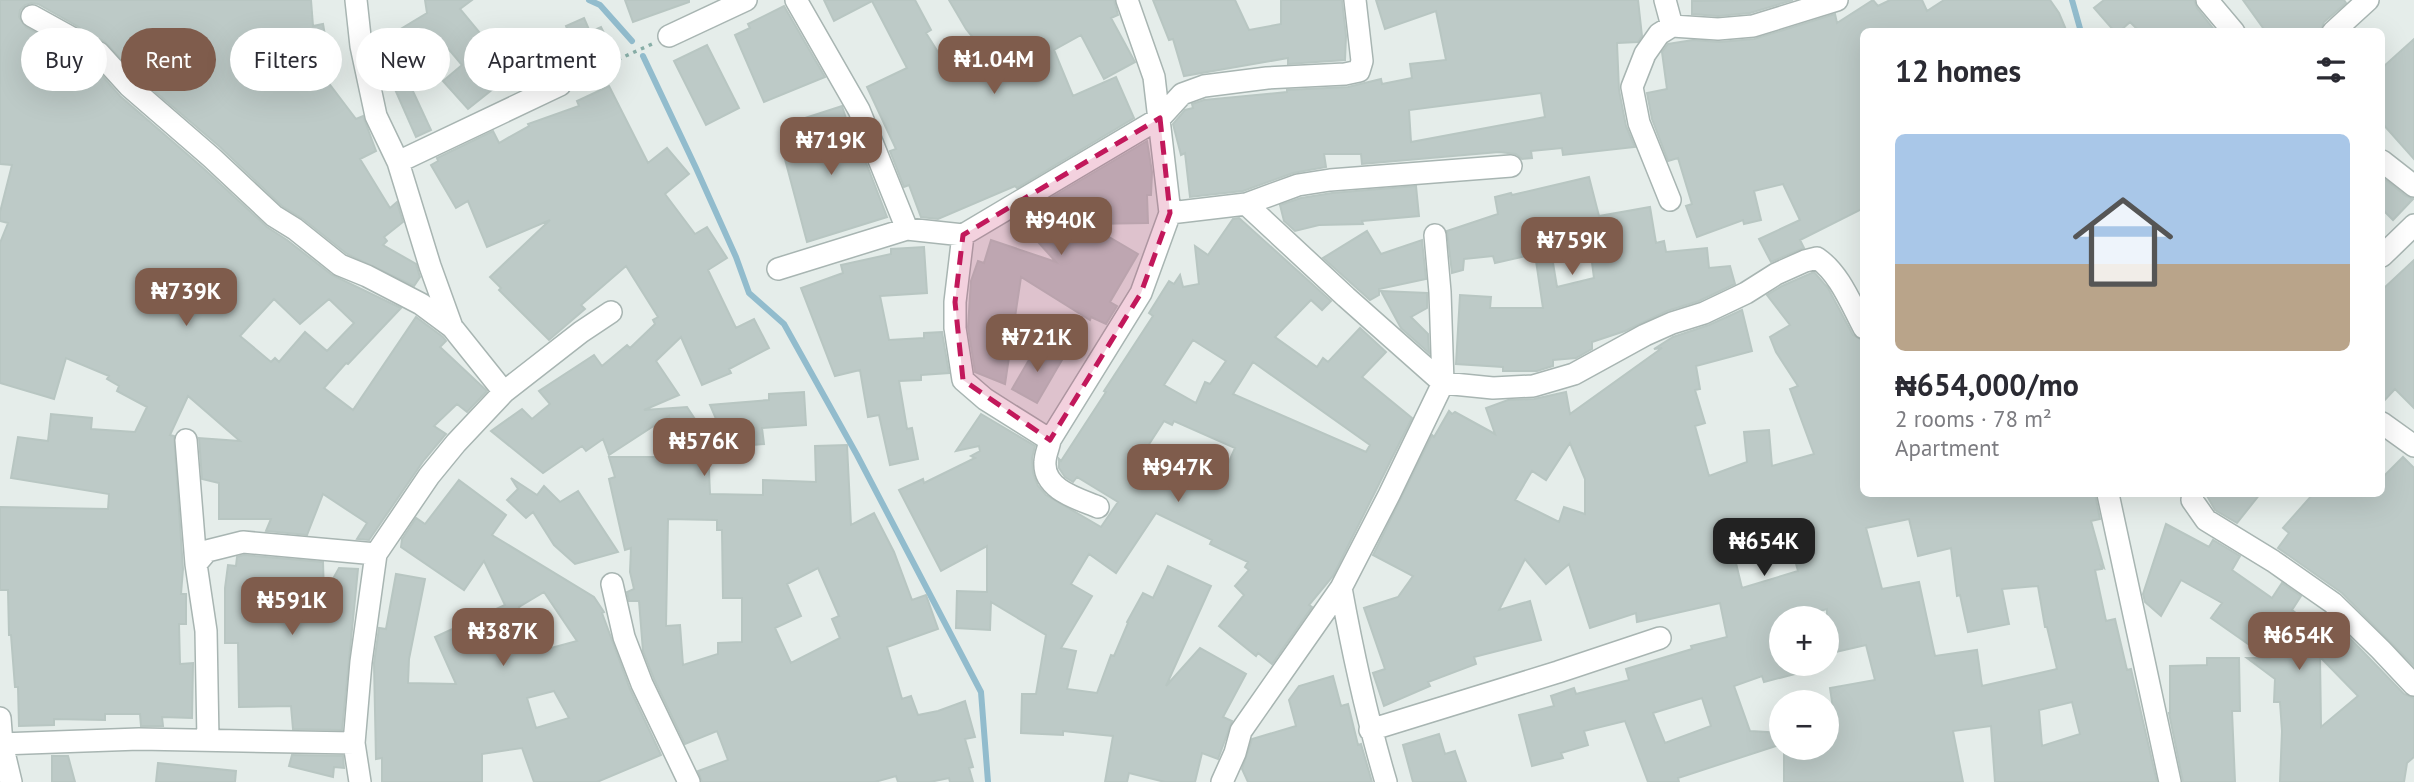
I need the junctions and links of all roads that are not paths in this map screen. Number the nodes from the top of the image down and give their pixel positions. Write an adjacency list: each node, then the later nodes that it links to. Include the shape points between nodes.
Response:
1 (356, 0): 17 (street, via 376,116)
2 (746, 0): 14 (street)
3 (796, 0): 25 (street, via 859,110)
4 (1127, 0): 16 (street, via 1154,77)
5 (1355, 0): 16 (street, via 1362,61 1359,71 1204,86 1182,94)
6 (1665, 0): 11 (street)
7 (1837, 0): 11 (street, via 1753,26)
8 (2207, 0): 12 (street)
9 (2368, 0): 13 (street)
10 (33, 16): 32 (street, via 99,53 129,86 274,216 340,265 421,304)
11 (1672, 26): 21 (street, via 1659,34 1645,54 1632,87 1639,122)
12 (2231, 28)
13 (2337, 28)
14 (669, 36)
15 (546, 91): 17 (street)
16 (1160, 118): 23 (street); 26 (street)
17 (398, 162): 32 (street)
18 (2385, 163): 20 (street)
19 (1511, 166): 22 (street, via 1330,180 1298,185)
20 (2414, 186)
21 (1670, 200)
22 (1246, 204): 23 (street); 33 (street)
23 (1170, 213): 37 (street, via 1141,293)
24 (2414, 225): 28 (street)
25 (906, 229): 26 (street); 29 (street)
26 (963, 235): 37 (street, via 955,328 963,380)
27 (1435, 235): 33 (street)
28 (2385, 254)
29 (778, 269)
30 (611, 312): 34 (street)
31 (1860, 321): 33 (street, via 1836,277 1817,258 1776,274 1704,313 1645,335 1574,374 1533,386)
32 (452, 327): 34 (street)
33 (1443, 383): 45 (street)
34 (504, 392): 42 (street, via 429,476)
35 (2385, 424): 38 (street)
36 (186, 440): 43 (street)
37 (1050, 440): 41 (street, via 1044,465 1050,479 1061,491)
38 (2414, 446)
39 (2109, 497): 58 (street)
40 (2192, 497): 47 (street, via 2206,520 2333,603)
41 (1098, 508)
42 (376, 554): 43 (street, via 243,542 207,551); 51 (street)
43 (196, 564): 50 (street, via 206,631)
44 (612, 584): 55 (street, via 624,637 642,684)
45 (1340, 588): 49 (street); 56 (street, via 1241,731)
46 (1660, 638): 49 (street)
47 (2414, 685)
48 (0, 718): 52 (street)
49 (1370, 730): 57 (street)
50 (208, 740): 51 (street); 52 (street)
51 (354, 743): 54 (street)
52 (1, 744): 53 (street)
53 (11, 782)
54 (360, 782)
55 (689, 782)
56 (1222, 782)
57 (1386, 782)
58 (2169, 782)

